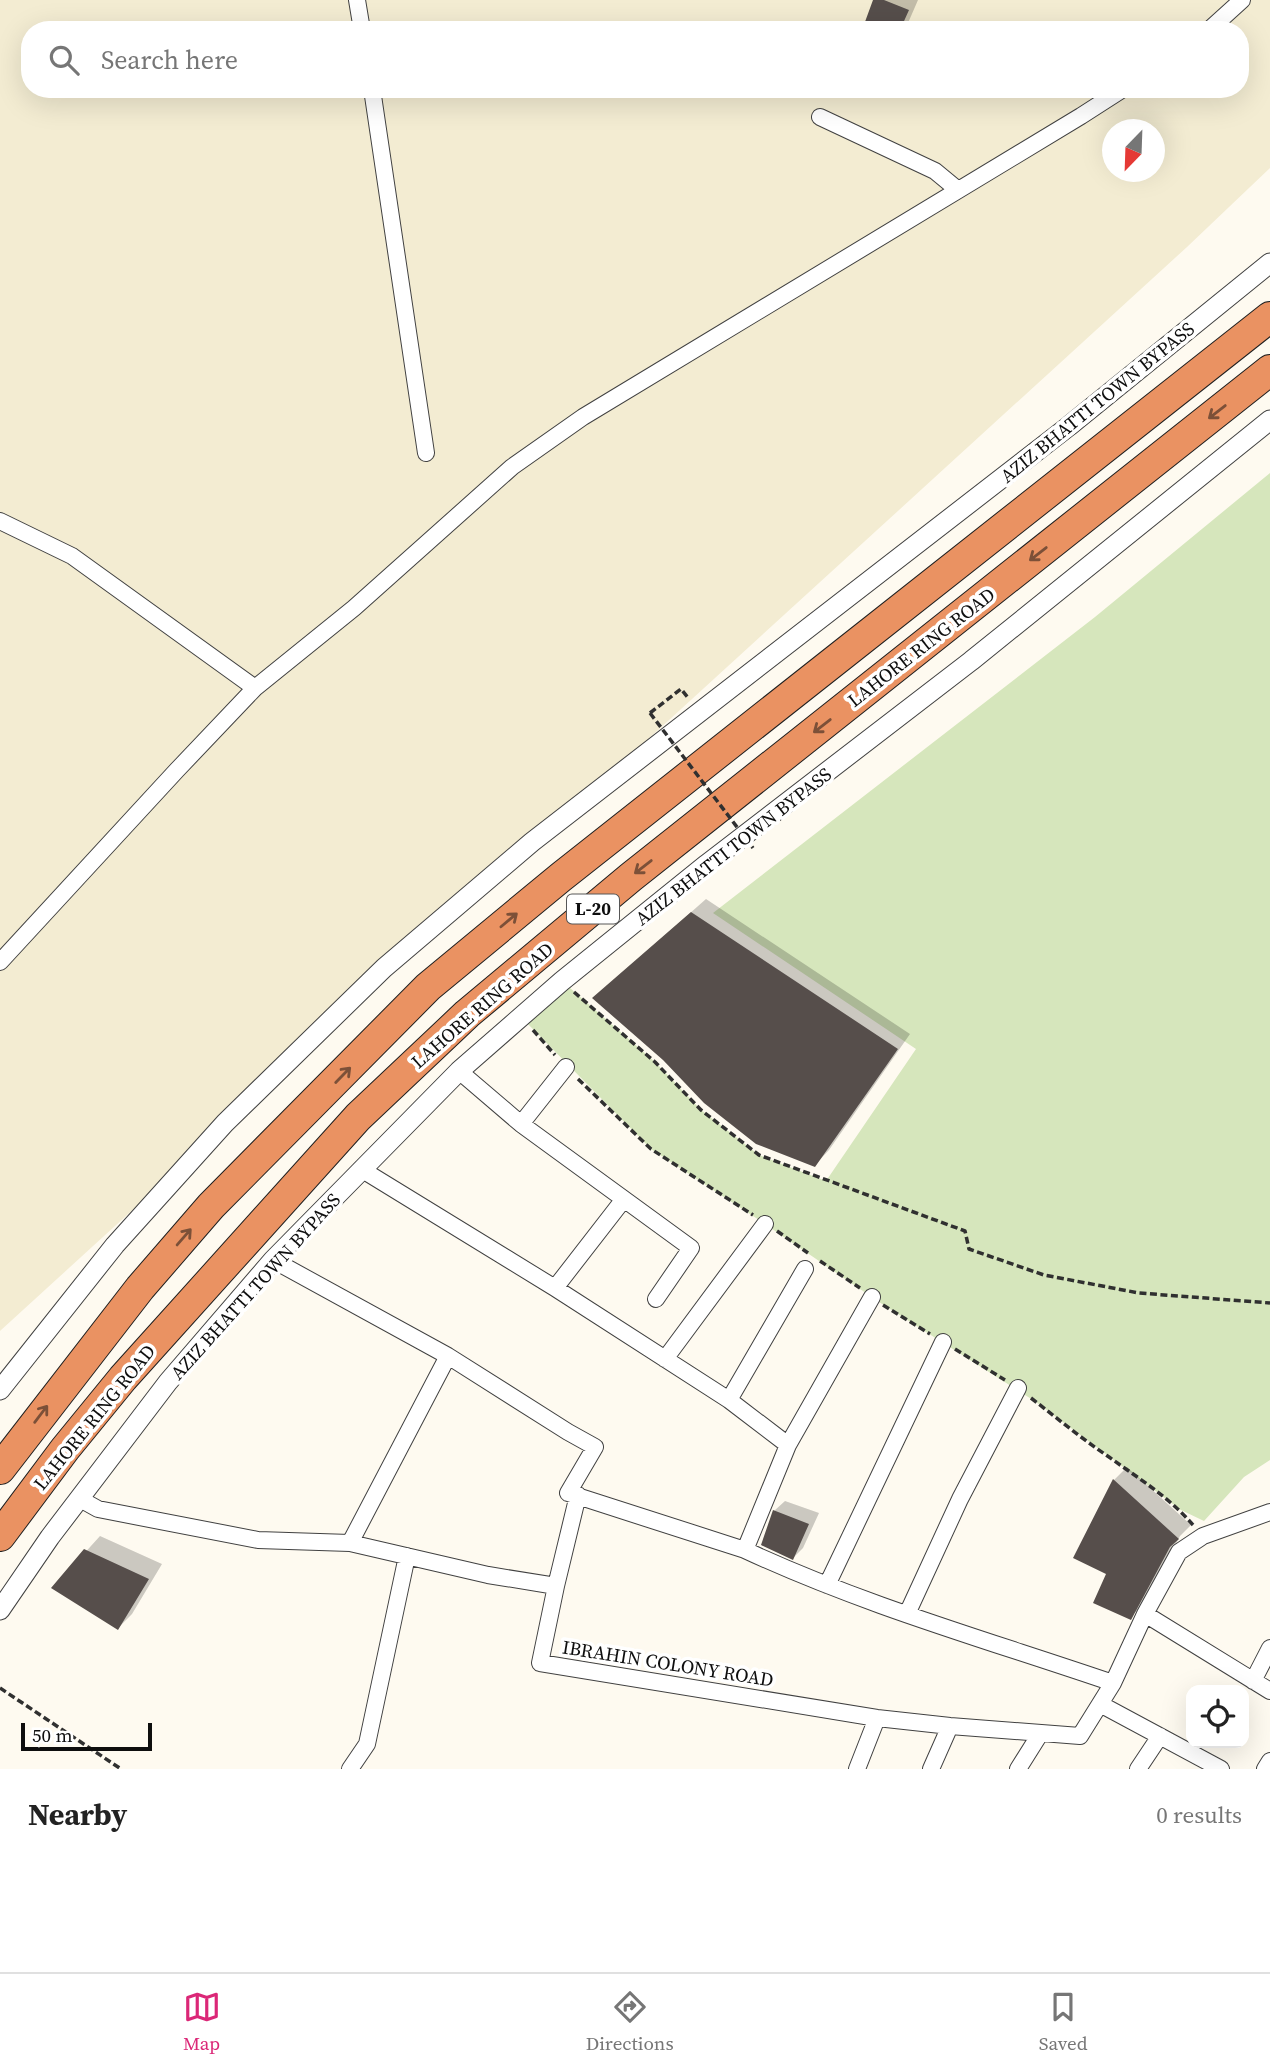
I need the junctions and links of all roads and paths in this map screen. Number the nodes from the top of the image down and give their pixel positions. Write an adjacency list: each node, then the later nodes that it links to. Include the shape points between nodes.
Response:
1 (357, 0): 3 (street)
2 (1242, 0): 4 (street)
3 (360, 21)
4 (1219, 21)
5 (373, 98): 13 (street)
6 (1109, 98): 8 (street)
7 (820, 117): 8 (street, via 935,171)
8 (958, 190): 15 (street, via 583,417 512,467 354,608)
9 (1270, 263): 37 (street, AZIZ BHATTI TOWN BYPASS, via 1069,426 532,842 384,968 225,1123 115,1245)
10 (1270, 317): 40 (highway, L-20, one-way to 10, via 140,1288 211,1206 428,987)
11 (1270, 370): 44 (highway, LAHORE RING ROAD / L-20, one-way to 44, via 631,877 467,1014 358,1117 132,1368)
12 (1270, 420): 19 (street, AZIZ BHATTI TOWN BYPASS)
13 (426, 453)
14 (0, 521): 15 (street, via 72,556)
15 (255, 688): 18 (street)
16 (681, 689): 17 (path, bridge, via 650,713)
17 (752, 848)
18 (0, 962)
19 (562, 981): 20 (street, AZIZ BHATTI TOWN BYPASS); 32 (path, via 655,1062 701,1110 760,1155 965,1231 970,1250 1044,1275 1139,1293)
20 (522, 1018): 21 (path); 22 (street, AZIZ BHATTI TOWN BYPASS)
21 (566, 1067): 23 (street); 26 (path, via 651,1149)
22 (459, 1071): 23 (street); 24 (street, AZIZ BHATTI TOWN BYPASS)
23 (521, 1124): 25 (street)
24 (361, 1169): 27 (street, AZIZ BHATTI TOWN BYPASS); 29 (street)
25 (624, 1199): 29 (street); 31 (street, via 691,1248)
26 (765, 1224): 30 (path); 35 (street)
27 (273, 1260): 34 (street); 42 (street, AZIZ BHATTI TOWN BYPASS, via 168,1381)
28 (805, 1269): 38 (street)
29 (555, 1287): 35 (street)
30 (872, 1297): 33 (path); 39 (street)
31 (656, 1299)
32 (1270, 1303)
33 (943, 1342): 36 (path); 49 (street)
34 (448, 1356): 41 (street, via 595,1447 568,1493); 46 (street)
35 (665, 1359): 38 (street)
36 (1018, 1388): 45 (path, via 1181,1510); 52 (street)
37 (0, 1390)
38 (729, 1399): 39 (street)
39 (788, 1445): 47 (street)
40 (0, 1469)
41 (578, 1495): 47 (street); 50 (street)
42 (80, 1499): 46 (street, via 98,1509 258,1540); 51 (street, AZIZ BHATTI TOWN BYPASS)
43 (1270, 1512): 45 (street, IBRAHIN COLONY ROAD)
44 (0, 1536)
45 (1203, 1536): 53 (street, IBRAHIN COLONY ROAD, via 1179,1552)
46 (350, 1543): 48 (street)
47 (745, 1550): 49 (street)
48 (407, 1556): 50 (street, via 488,1576); 66 (street, via 367,1744)
49 (827, 1585): 52 (street)
50 (556, 1586): 60 (street, IBRAHIN COLONY ROAD, via 540,1663)
51 (0, 1610)
52 (907, 1614): 56 (street)
53 (1145, 1614): 55 (street); 56 (street, IBRAHIN COLONY ROAD)
54 (1270, 1648): 55 (street)
55 (1253, 1681): 58 (street)
56 (1113, 1683): 59 (street, IBRAHIN COLONY ROAD)
57 (0, 1688): 65 (path)
58 (1270, 1690)
59 (1100, 1704): 62 (street, IBRAHIN COLONY ROAD, via 1080,1736); 63 (street)
60 (877, 1718): 61 (street, IBRAHIN COLONY ROAD); 67 (street)
61 (950, 1726): 62 (street, IBRAHIN COLONY ROAD); 68 (street)
62 (1040, 1734): 69 (street)
63 (1160, 1736): 70 (street); 71 (street)
64 (1270, 1761): 72 (street)
65 (121, 1769)
66 (350, 1769)
67 (857, 1769)
68 (931, 1769)
69 (1018, 1769)
70 (1138, 1769)
71 (1221, 1769)
72 (1265, 1769)

